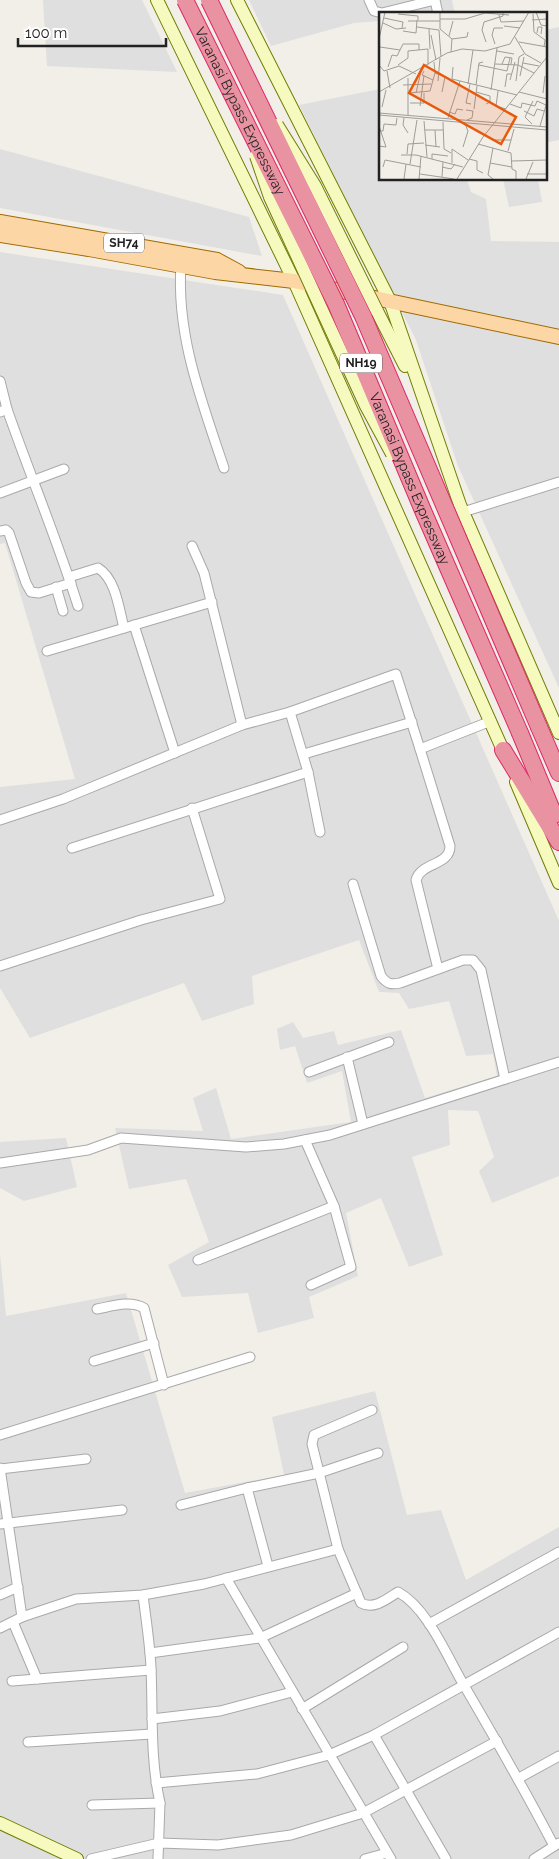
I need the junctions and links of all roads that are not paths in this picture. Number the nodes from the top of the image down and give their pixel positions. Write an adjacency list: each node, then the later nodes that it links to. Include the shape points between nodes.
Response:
1 (157, 0): 14 (street)
2 (185, 0): 50 (highway, Varanasi Bypass Expressway / NH19, bridge, via 336,304)
3 (209, 0): 9 (highway, Varanasi Bypass Expressway / NH19, bridge)
4 (237, 0): 15 (street)
5 (368, 0): 6 (street, via 374,11)
6 (379, 12)
7 (386, 12): 8 (street, via 435,0)
8 (438, 12)
9 (244, 72): 19 (street, bridge, via 315,186); 38 (highway, Varanasi Bypass Expressway / NH19, bridge, via 363,316)
10 (0, 222): 13 (main road, SH74, via 217,260)
11 (0, 235): 12 (main road, SH74)
12 (181, 265): 13 (main road, SH74); 20 (street, via 179,295 190,364)
13 (244, 274): 14 (main road, SH74)
14 (294, 281): 15 (main road, SH74); 37 (street)
15 (390, 301): 16 (main road, SH74); 19 (street)
16 (559, 337)
17 (0, 381): 18 (street)
18 (4, 410): 22 (street)
19 (428, 416): 25 (street)
20 (224, 468)
21 (64, 469): 22 (street)
22 (32, 481): 24 (street); 28 (street)
23 (559, 482): 25 (street)
24 (0, 493)
25 (463, 512): 38 (street)
26 (0, 530): 29 (street, via 9,533 31,592)
27 (192, 546): 30 (street, via 204,572)
28 (70, 580): 29 (street); 31 (street); 34 (street, via 98,568 105,572)
29 (56, 588): 32 (street)
30 (212, 602): 33 (street); 40 (street)
31 (78, 606)
32 (63, 611)
33 (134, 625): 34 (street); 44 (street)
34 (124, 628): 35 (street)
35 (47, 650)
36 (290, 712): 39 (street, via 396,674); 40 (street); 45 (street)
37 (491, 721): 42 (street); 43 (street)
38 (550, 721): 41 (street); 47 (highway, Varanasi Bypass Expressway / NH19)
39 (412, 722): 42 (street); 45 (street)
40 (242, 725): 44 (street)
41 (559, 732)
42 (420, 749): 57 (street, via 450,846 447,857 421,870 416,880)
43 (503, 750): 52 (highway); 54 (street)
44 (175, 753): 49 (street, via 63,799)
45 (304, 754): 46 (street)
46 (308, 772): 48 (street); 51 (street)
47 (559, 773)
48 (192, 808): 53 (street); 56 (street, via 220,899 140,920)
49 (0, 820)
50 (559, 827)
51 (320, 832)
52 (559, 842)
53 (72, 848)
54 (559, 883)
55 (353, 884): 57 (street, via 386,982 400,983)
56 (0, 966)
57 (438, 969): 62 (street, via 473,960 481,970)
58 (389, 1042): 59 (street)
59 (347, 1057): 61 (street); 63 (street)
60 (559, 1062): 62 (street)
61 (309, 1072)
62 (505, 1080): 63 (street)
63 (363, 1124): 64 (street)
64 (306, 1140): 65 (street, via 246,1147 121,1138 88,1150); 66 (street)
65 (0, 1163)
66 (334, 1206): 67 (street); 68 (street, via 351,1266)
67 (198, 1260)
68 (311, 1285)
69 (98, 1309): 70 (street, via 138,1304 147,1315)
70 (154, 1343): 72 (street); 73 (street)
71 (250, 1356): 73 (street)
72 (94, 1361)
73 (164, 1385): 75 (street)
74 (372, 1410): 79 (street, via 314,1435 312,1444)
75 (0, 1435)
76 (378, 1453): 79 (street)
77 (86, 1459): 78 (street)
78 (0, 1468): 83 (street)
79 (319, 1473): 80 (street); 84 (street)
80 (247, 1488): 81 (street); 86 (street)
81 (181, 1506)
82 (122, 1510): 83 (street)
83 (3, 1523): 88 (street)
84 (338, 1549): 86 (street); 89 (street)
85 (559, 1552): 94 (street)
86 (268, 1566): 87 (street)
87 (226, 1578): 91 (street); 97 (street)
88 (18, 1587): 90 (street); 92 (street)
89 (357, 1593): 94 (street, via 361,1603 374,1606 398,1592 408,1597); 97 (street)
90 (0, 1595)
91 (143, 1596): 92 (street, via 76,1599); 99 (street)
92 (22, 1617): 93 (street)
93 (13, 1622): 95 (street); 101 (street)
94 (429, 1624): 103 (street)
95 (0, 1628)
96 (559, 1632): 103 (street)
97 (260, 1638): 99 (street); 104 (street)
98 (403, 1648): 105 (street)
99 (150, 1653): 100 (street)
100 (151, 1670): 101 (street); 106 (street)
101 (37, 1679): 102 (street)
102 (12, 1681)
103 (464, 1687): 108 (street); 109 (street)
104 (292, 1692): 105 (street); 106 (street, via 220,1711)
105 (302, 1709): 111 (street)
106 (152, 1719): 107 (street)
107 (152, 1734): 110 (street); 114 (street)
108 (374, 1735): 111 (street); 115 (street)
109 (497, 1741): 113 (street); 115 (street)
110 (28, 1742)
111 (329, 1755): 114 (street, via 256,1774); 118 (street)
112 (559, 1756): 113 (street)
113 (519, 1778): 121 (street)
114 (156, 1783): 116 (street)
115 (405, 1790): 118 (street); 128 (street)
116 (160, 1803): 117 (street); 120 (street)
117 (92, 1805)
118 (363, 1813): 120 (street, via 290,1835 218,1845); 122 (street)
119 (0, 1823): 124 (street)
120 (159, 1843): 125 (street); 126 (street)
121 (556, 1845): 123 (street)
122 (389, 1856): 127 (street)
123 (540, 1857)
124 (77, 1859)
125 (91, 1859)
126 (158, 1859)
127 (366, 1859)
128 (446, 1859)

